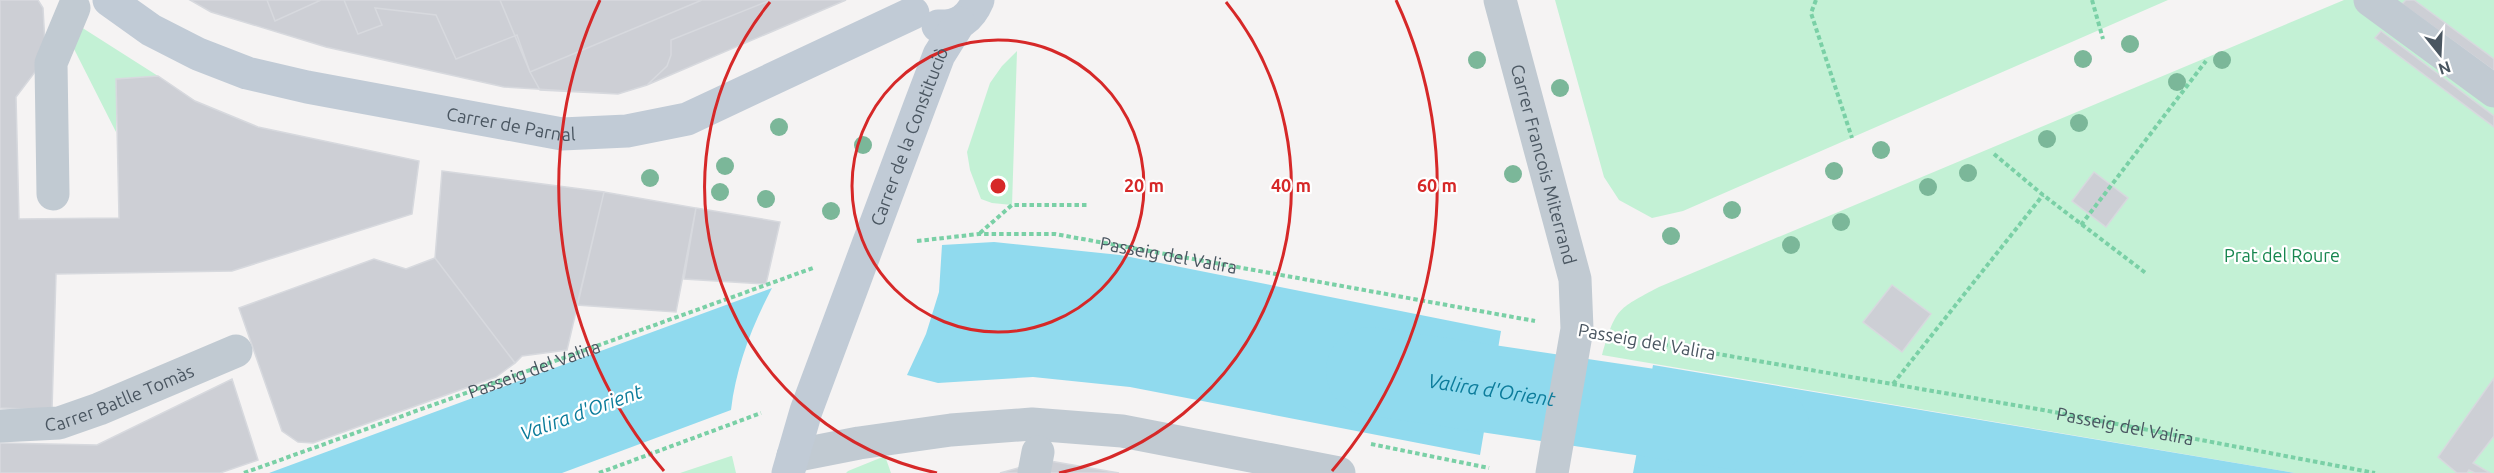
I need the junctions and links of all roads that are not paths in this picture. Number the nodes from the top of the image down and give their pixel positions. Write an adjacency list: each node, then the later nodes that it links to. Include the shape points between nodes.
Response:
1 (109, 0): 4 (main road, Carrer de Parnal, via 151,30 247,74 562,134 627,131 687,119)
2 (1500, 0): 13 (street, Carrer Francois Miterrand, via 1575,279 1577,329)
3 (2370, 0): 7 (street)
4 (909, 6): 6 (main road, via 922,22 934,26)
5 (74, 8): 8 (street, via 51,63)
6 (969, 12): 11 (main road, Carrer de la Constituciò, via 939,55 806,411)
7 (2494, 92)
8 (53, 194)
9 (236, 351): 10 (street, Carrer Batlle Tomàs, via 59,423)
10 (0, 426)
11 (791, 464): 12 (street, via 859,443 1032,424 1122,431)
12 (1338, 473)
13 (1552, 473)

